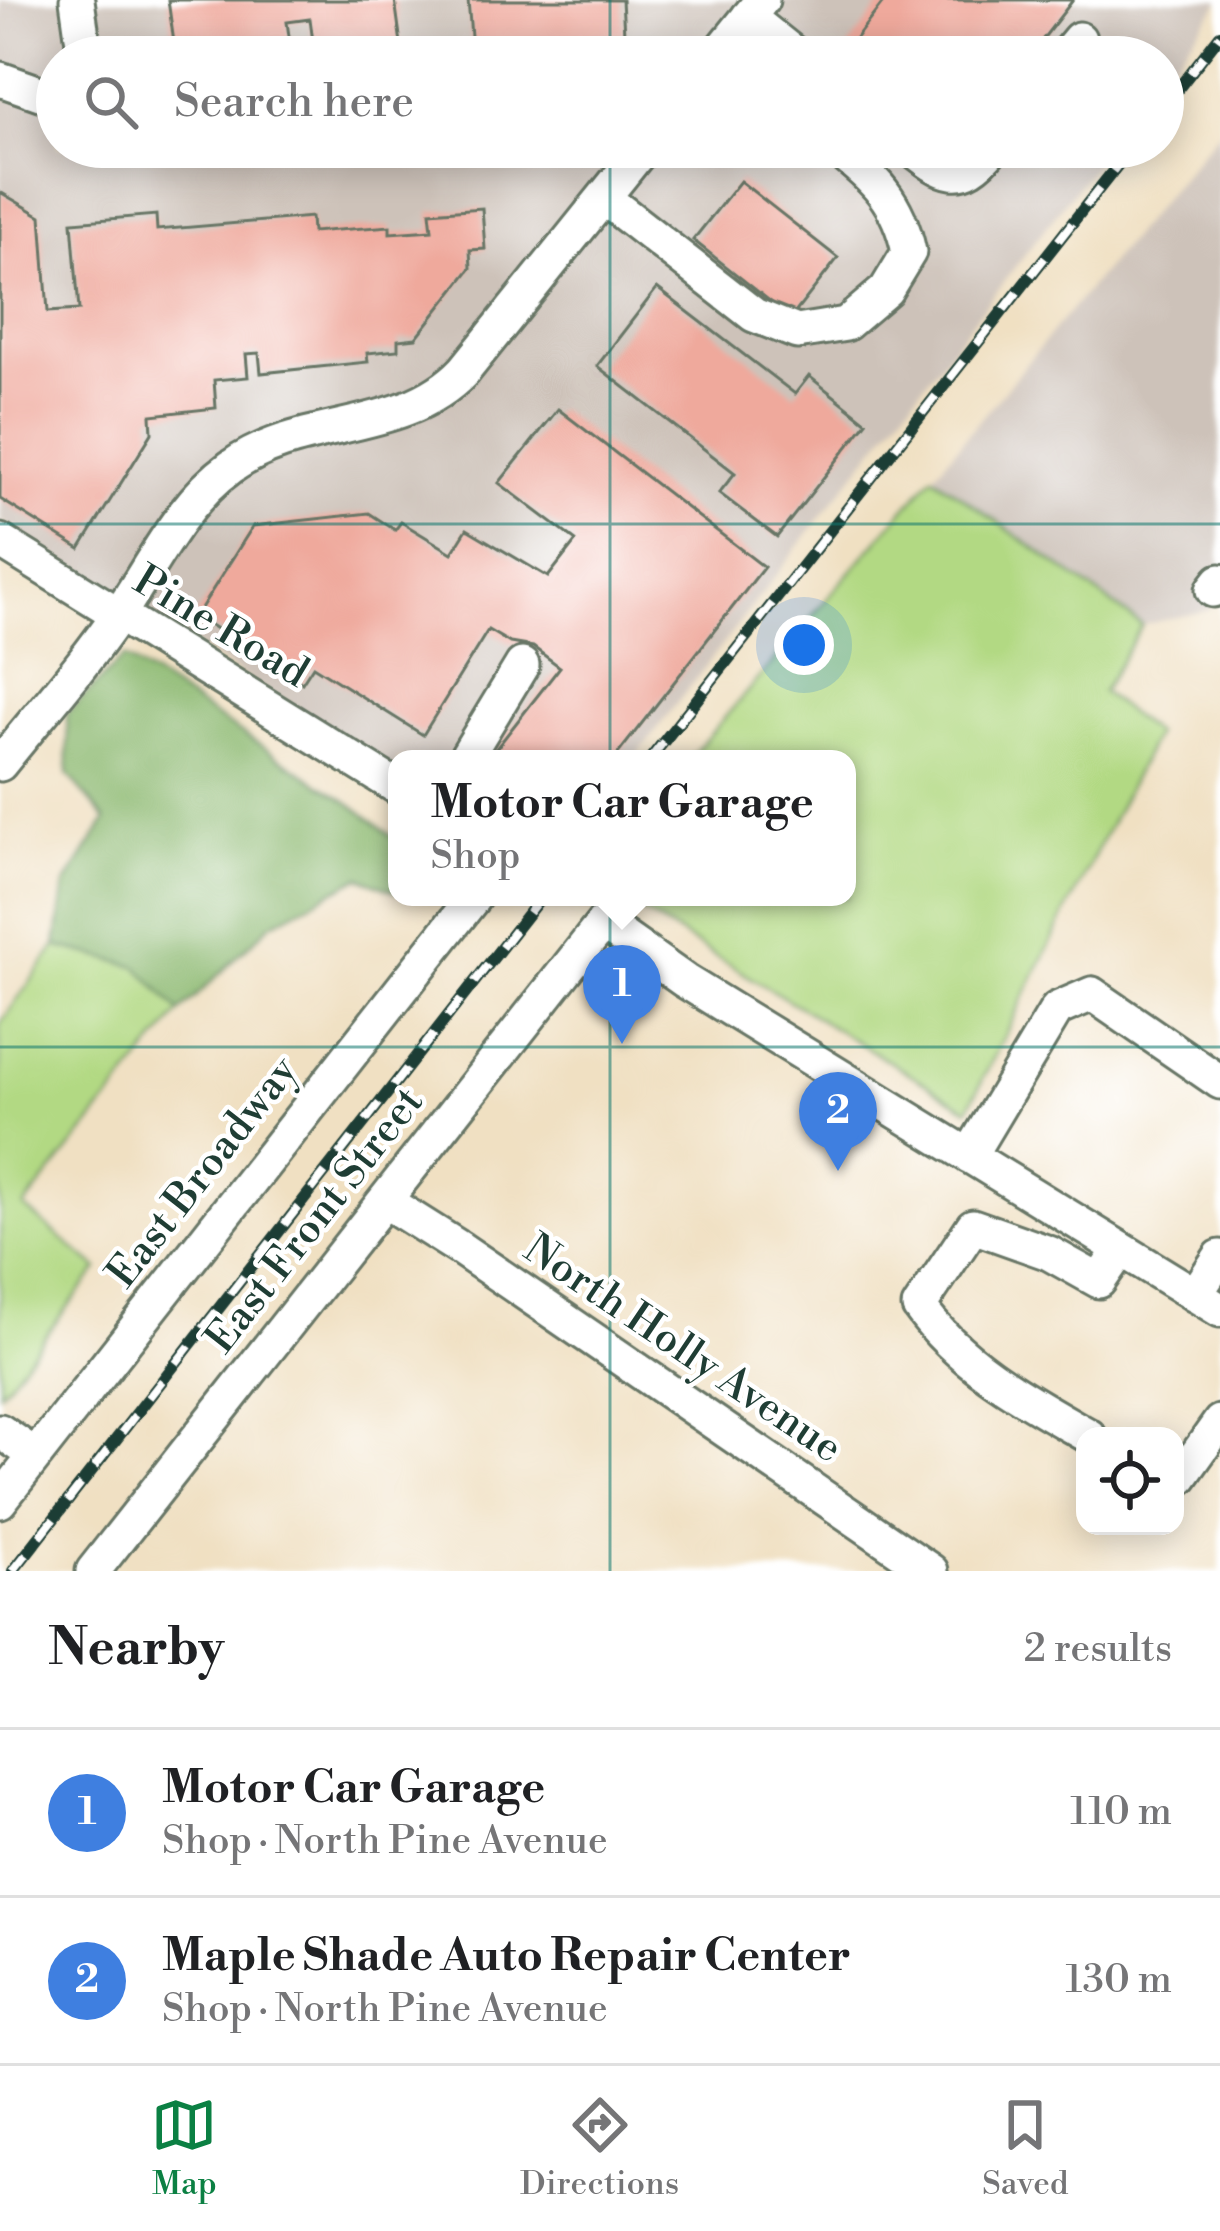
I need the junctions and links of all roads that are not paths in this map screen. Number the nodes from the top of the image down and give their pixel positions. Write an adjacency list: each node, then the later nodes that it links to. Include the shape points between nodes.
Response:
1 (76, 0): 3 (street)
2 (755, 9): 4 (street); 5 (street)
3 (82, 36)
4 (734, 36)
5 (779, 36)
6 (0, 79): 7 (street)
7 (36, 92)
8 (623, 168): 12 (street)
9 (859, 168): 12 (street, via 902,220 909,252 886,290 846,324 797,332 754,315)
10 (937, 168): 11 (street)
11 (969, 168)
12 (604, 198): 14 (street, via 451,385 402,412 286,440 231,467 189,507)
13 (0, 541): 14 (street, Pine Road)
14 (118, 615): 17 (street); 18 (street, Pine Road)
15 (522, 665): 16 (street)
16 (470, 750)
17 (0, 764)
18 (388, 781)
19 (467, 906): 29 (street, East Broadway)
20 (1220, 1082): 21 (street, via 1092,994 1057,1009)
21 (969, 1156): 22 (street, East Front Street, via 603,923); 23 (street)
22 (385, 1201): 34 (street, East Front Street); 35 (street, North Holly Avenue)
23 (1121, 1249): 25 (street); 27 (street, via 1099,1281 973,1226 919,1307 941,1338)
24 (1220, 1257): 25 (street)
25 (1208, 1302)
26 (1220, 1422): 31 (street)
27 (1076, 1428)
28 (0, 1431): 29 (street)
29 (34, 1455): 33 (street, East Broadway)
30 (1220, 1464): 32 (street)
31 (1184, 1471)
32 (1184, 1477)
33 (0, 1502)
34 (93, 1571)
35 (932, 1571)

